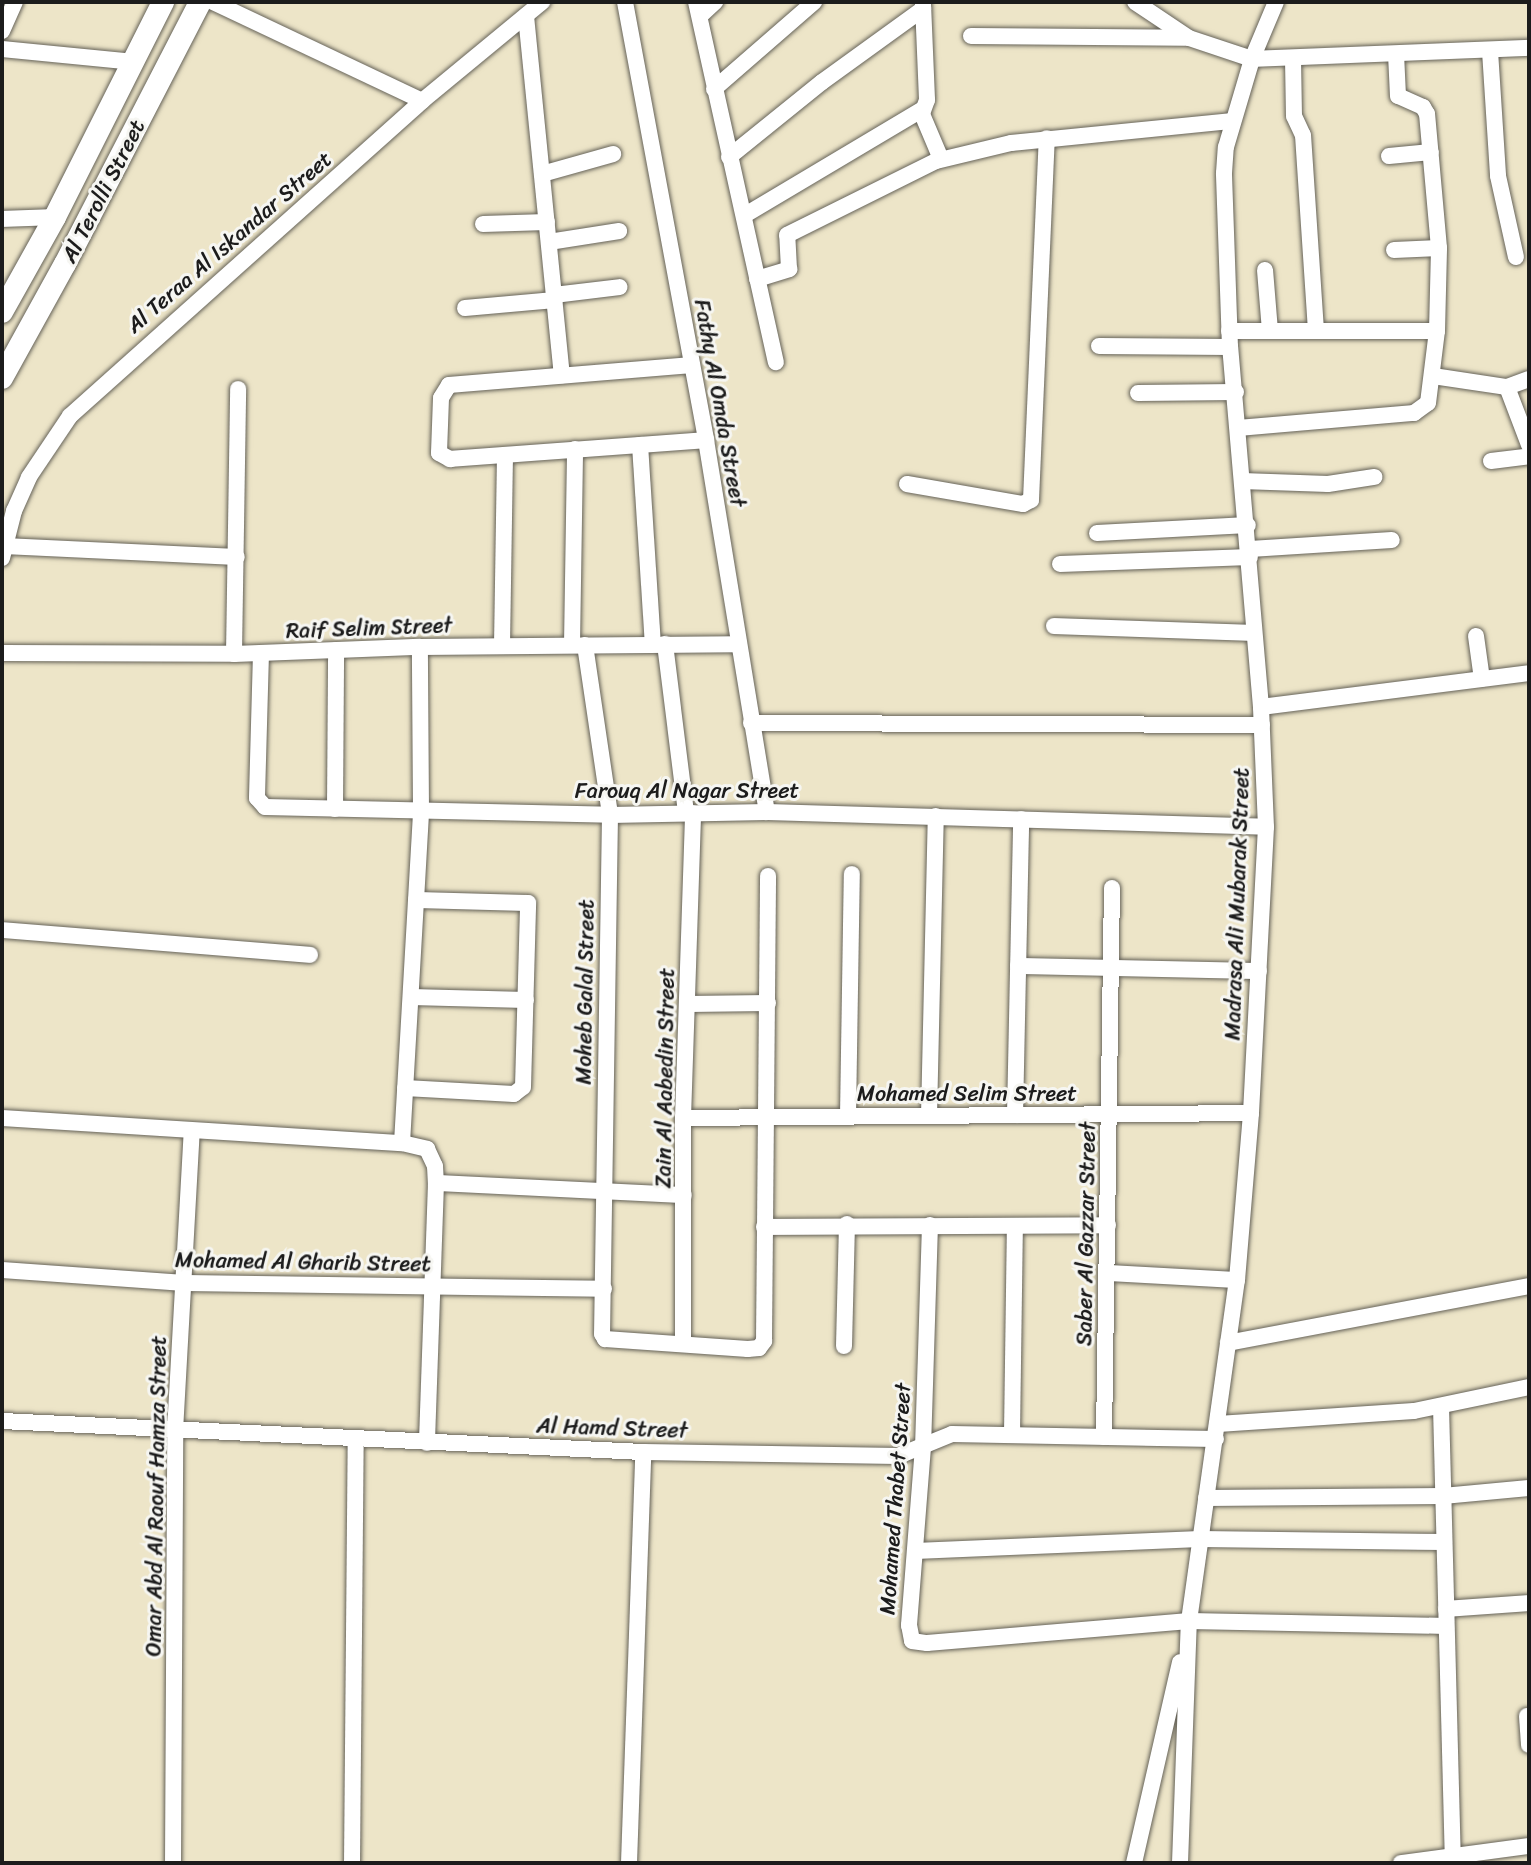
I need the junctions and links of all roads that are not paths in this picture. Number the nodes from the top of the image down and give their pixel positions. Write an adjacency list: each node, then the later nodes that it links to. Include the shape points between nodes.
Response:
1 (15, 2): 14 (street)
2 (163, 2): 23 (street, Al Terolli Street)
3 (200, 2): 60 (street, Al Terolli Street)
4 (213, 2): 25 (street)
5 (542, 2): 13 (street, Al Teraa Al Iskandar Street)
6 (625, 2): 57 (street, Fathy Al Omda Street)
7 (715, 2): 12 (street)
8 (814, 2): 24 (street)
9 (1135, 2): 16 (street)
10 (1276, 2): 21 (street, Madrasa Ali Mubarak Street)
11 (923, 6): 26 (street); 32 (street)
12 (698, 9): 24 (street)
13 (526, 16): 25 (street, Al Teraa Al Iskandar Street); 34 (street)
14 (2, 31)
15 (971, 36): 16 (street)
16 (1189, 38): 21 (street)
17 (1529, 48): 19 (street)
18 (2, 49): 23 (street)
19 (1490, 51): 20 (street); 44 (street, via 1498,176)
20 (1396, 54): 22 (street); 29 (street, via 1397,95 1425,109)
21 (1252, 59): 22 (street); 27 (street, Madrasa Ali Mubarak Street)
22 (1293, 59): 52 (street)
23 (134, 62): 36 (street, Al Terolli Street)
24 (714, 89): 32 (street)
25 (422, 101): 80 (street, Al Teraa Al Iskandar Street, via 70,416 29,477)
26 (923, 109): 33 (street); 35 (street)
27 (1233, 121): 28 (street); 54 (street, Madrasa Ali Mubarak Street, via 1224,173)
28 (1047, 138): 33 (street); 76 (street, via 1031,500 1023,504)
29 (1431, 152): 31 (street); 42 (street)
30 (613, 154): 34 (street)
31 (1389, 156)
32 (729, 157): 35 (street)
33 (941, 159): 46 (street, via 787,235 789,269)
34 (542, 174): 38 (street)
35 (745, 215): 46 (street)
36 (55, 217): 37 (street); 50 (street, Al Terolli Street)
37 (2, 219)
38 (547, 222): 39 (street); 41 (street)
39 (483, 224)
40 (619, 231): 41 (street)
41 (549, 242): 48 (street)
42 (1439, 248): 43 (street); 53 (street)
43 (1394, 250)
44 (1516, 257)
45 (1265, 270): 51 (street)
46 (757, 279): 56 (street)
47 (620, 287): 48 (street)
48 (554, 298): 49 (street); 58 (street)
49 (465, 308)
50 (2, 312)
51 (1270, 331): 52 (street); 54 (street)
52 (1316, 331): 53 (street)
53 (1437, 331): 59 (street)
54 (1230, 339): 55 (street); 64 (street, Madrasa Ali Mubarak Street)
55 (1099, 346)
56 (776, 362)
57 (692, 365): 58 (street); 67 (street, Fathy Al Omda Street)
58 (562, 375): 71 (street, via 456,384 442,394 440,455)
59 (1433, 376): 62 (street); 66 (street, via 1428,403 1414,413)
60 (2, 378)
61 (1529, 379): 62 (street)
62 (1507, 387): 69 (street)
63 (238, 389): 82 (street)
64 (1236, 392): 65 (street); 66 (street, Madrasa Ali Mubarak Street)
65 (1138, 393)
66 (1238, 428): 75 (street, Madrasa Ali Mubarak Street)
67 (706, 440): 68 (street); 88 (street, Fathy Al Omda Street)
68 (640, 445): 70 (street); 87 (street, Zain Al Aabedin Street)
69 (1529, 445)
70 (575, 449): 71 (street); 89 (street, Moheb Galal Street)
71 (505, 455): 90 (street)
72 (1529, 456): 73 (street)
73 (1491, 461)
74 (1374, 477): 75 (street, via 1328,484)
75 (1242, 481): 77 (street, Madrasa Ali Mubarak Street)
76 (907, 484)
77 (1248, 525): 78 (street); 81 (street, Madrasa Ali Mubarak Street)
78 (1097, 533)
79 (1392, 540): 81 (street)
80 (3, 552): 82 (street)
81 (1250, 553): 83 (street); 85 (street, Madrasa Ali Mubarak Street)
82 (237, 557): 95 (street)
83 (1060, 564)
84 (1054, 626): 85 (street)
85 (1254, 633): 98 (street, Madrasa Ali Mubarak Street)
86 (1476, 636): 97 (street)
87 (659, 644): 88 (street, Raif Selim Street); 89 (street, Raif Selim Street); 104 (street, Zain Al Aabedin Street)
88 (737, 644): 99 (street, Fathy Al Omda Street)
89 (578, 645): 90 (street, Raif Selim Street); 105 (street, Moheb Galal Street)
90 (502, 646): 91 (street, Raif Selim Street)
91 (420, 647): 92 (street, Raif Selim Street); 102 (street)
92 (336, 650): 94 (street, Raif Selim Street); 101 (street)
93 (2, 653): 95 (street, Raif Selim Street)
94 (261, 653): 95 (street, Raif Selim Street); 101 (street, Farouq Al Nagar Street, via 257,798 269,808)
95 (234, 654)
96 (1529, 673): 97 (street)
97 (1482, 679): 98 (street)
98 (1261, 707): 100 (street, Madrasa Ali Mubarak Street)
99 (751, 723): 100 (street); 103 (street, Fathy Al Omda Street)
100 (1262, 725): 108 (street, Madrasa Ali Mubarak Street)
101 (335, 809): 102 (street, Farouq Al Nagar Street)
102 (421, 810): 105 (street, Farouq Al Nagar Street); 112 (street)
103 (767, 812): 104 (street, Farouq Al Nagar Street); 106 (street, Farouq Al Nagar Street)
104 (690, 813): 105 (street, Farouq Al Nagar Street); 121 (street, Zain Al Aabedin Street)
105 (610, 815): 134 (street, Moheb Galal Street)
106 (936, 816): 107 (street, Farouq Al Nagar Street); 127 (street)
107 (1021, 819): 108 (street, Farouq Al Nagar Street); 115 (street)
108 (1266, 827): 117 (street, Madrasa Ali Mubarak Street)
109 (852, 874): 126 (street)
110 (768, 876): 120 (street)
111 (1112, 888): 116 (street, Saber Al Gazzar Street)
112 (416, 900): 118 (street); 119 (street, via 528,903)
113 (2, 930): 114 (street)
114 (310, 955)
115 (1018, 966): 116 (street); 125 (street)
116 (1110, 968): 117 (street); 124 (street, Saber Al Gazzar Street)
117 (1259, 971): 123 (street, Madrasa Ali Mubarak Street)
118 (411, 997): 119 (street); 122 (street)
119 (526, 1000): 122 (street, via 523,1087 518,1093)
120 (768, 1003): 121 (street); 128 (street)
121 (688, 1004): 130 (street, Zain Al Aabedin Street)
122 (405, 1088): 132 (street)
123 (1251, 1113): 124 (street, Mohamed Selim Street); 143 (street, Madrasa Ali Mubarak Street)
124 (1110, 1114): 125 (street, Mohamed Selim Street); 138 (street, Saber Al Gazzar Street)
125 (1015, 1115): 127 (street, Mohamed Selim Street)
126 (848, 1116): 127 (street, Mohamed Selim Street); 128 (street, Mohamed Selim Street)
127 (929, 1116)
128 (765, 1117): 130 (street, Mohamed Selim Street); 140 (street)
129 (2, 1118): 131 (street)
130 (683, 1118): 135 (street, Zain Al Aabedin Street)
131 (192, 1131): 132 (street); 144 (street, Omar Abd Al Raouf Hamza Street)
132 (402, 1143): 133 (street, via 427,1149)
133 (436, 1183): 134 (street); 145 (street)
134 (603, 1191): 135 (street); 147 (street, Moheb Galal Street)
135 (684, 1195): 149 (street, Zain Al Aabedin Street)
136 (847, 1224): 137 (street); 140 (street); 150 (street)
137 (930, 1225): 139 (street); 160 (street, Mohamed Thabet Street)
138 (1108, 1225): 139 (street); 142 (street, Saber Al Gazzar Street)
139 (1015, 1226): 156 (street)
140 (764, 1227): 149 (street, via 762,1345 748,1349)
141 (2, 1270): 144 (street, Mohamed Al Gharib Street)
142 (1108, 1273): 143 (street); 157 (street, Saber Al Gazzar Street)
143 (1237, 1280): 148 (street, Madrasa Ali Mubarak Street)
144 (185, 1283): 145 (street, Mohamed Al Gharib Street); 154 (street, Omar Abd Al Raouf Hamza Street)
145 (433, 1286): 147 (street, Mohamed Al Gharib Street); 159 (street)
146 (1529, 1286): 148 (street)
147 (604, 1289): 149 (street, Moheb Galal Street, via 605,1339)
148 (1228, 1343): 155 (street, Madrasa Ali Mubarak Street)
149 (683, 1344)
150 (844, 1346)
151 (1529, 1387): 152 (street, Al Hamd Street)
152 (1441, 1407): 155 (street, Al Hamd Street); 163 (street)
153 (2, 1421): 154 (street, Al Hamd Street)
154 (175, 1431): 158 (street, Al Hamd Street); 176 (street, Omar Abd Al Raouf Hamza Street)
155 (1217, 1431): 157 (street, Al Hamd Street); 164 (street, Madrasa Ali Mubarak Street)
156 (1012, 1434): 157 (street, Al Hamd Street); 160 (street, Al Hamd Street, via 952,1434)
157 (1104, 1437)
158 (356, 1440): 159 (street, Al Hamd Street); 177 (street)
159 (427, 1443): 161 (street, Al Hamd Street)
160 (923, 1447): 161 (street, Al Hamd Street, via 898,1456); 167 (street, Mohamed Thabet Street)
161 (643, 1452): 178 (street)
162 (1529, 1488): 163 (street)
163 (1443, 1496): 164 (street); 166 (street)
164 (1206, 1498): 165 (street, Madrasa Ali Mubarak Street)
165 (1200, 1539): 166 (street); 167 (street); 170 (street, Madrasa Ali Mubarak Street)
166 (1444, 1542): 169 (street)
167 (915, 1551): 170 (street, Mohamed Thabet Street, via 909,1625 912,1641 919,1644)
168 (1529, 1603): 169 (street)
169 (1446, 1609): 171 (street)
170 (1189, 1621): 171 (street); 179 (street, Madrasa Ali Mubarak Street); 180 (street, Madrasa Ali Mubarak Street)
171 (1446, 1626): 175 (street)
172 (1527, 1716): 173 (street)
173 (1529, 1745)
174 (1529, 1846): 175 (street)
175 (1453, 1853): 181 (street)
176 (173, 1863)
177 (352, 1863)
178 (629, 1863)
179 (1134, 1863)
180 (1180, 1863)
181 (1401, 1863)

